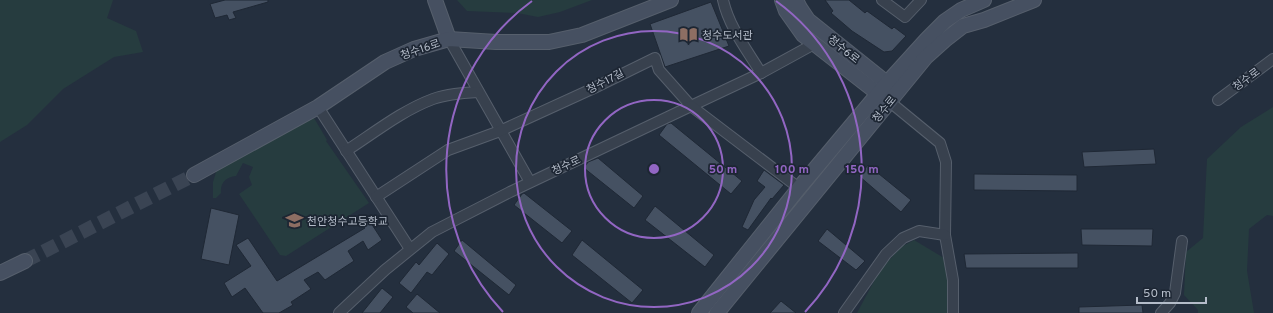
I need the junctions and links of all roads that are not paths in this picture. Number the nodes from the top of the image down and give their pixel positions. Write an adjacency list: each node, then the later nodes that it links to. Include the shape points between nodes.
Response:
1 (435, 0): 10 (street)
2 (671, 0): 10 (street, 청수16로, via 582,35 549,42)
3 (723, 0): 13 (street, via 739,39)
4 (782, 0): 11 (street, 청수6로, via 794,24)
5 (796, 0): 14 (street, 청수6로, via 808,20)
6 (882, 0): 7 (street, via 905,17)
7 (921, 0)
8 (984, 0): 14 (street, 청수로, via 961,10 945,21)
9 (1034, 0): 16 (street, 청수로, via 963,26 926,57)
10 (449, 39): 15 (street); 19 (street, 청수16로, via 414,49 385,62)
11 (814, 44): 13 (street, 청수6로); 14 (street, 청수6로)
12 (1273, 59): 17 (street, 청수로)
13 (761, 73): 18 (street, 청수6로)
14 (883, 88): 16 (street, 청수6로); 24 (street, 청수로)
15 (478, 92): 20 (street); 21 (street, via 454,93 433,99 408,111)
16 (894, 97): 26 (street, 청수로, via 903,113 940,143 946,162); 33 (street, 청수로)
17 (1218, 100)
18 (691, 106): 20 (street, 청수17길, via 659,70 655,58); 23 (street, 청수로); 24 (street)
19 (318, 107): 21 (street); 22 (street, 청수16로)
20 (500, 131): 23 (street); 25 (street, 청수17길, via 448,150)
21 (346, 152): 25 (street)
22 (194, 175)
23 (530, 182): 28 (street, 청수로, via 432,232)
24 (799, 188): 32 (street, 청수로)
25 (376, 197): 28 (street)
26 (945, 235): 34 (street, via 919,231 903,238 886,254); 35 (street, 청수로, via 953,280)
27 (1182, 240): 36 (street, via 1174,293 1170,303)
28 (410, 250): 31 (street, 청수로)
29 (25, 261): 30 (street)
30 (0, 273)
31 (339, 313)
32 (699, 313)
33 (717, 313)
34 (844, 313)
35 (953, 313)
36 (1161, 313)

